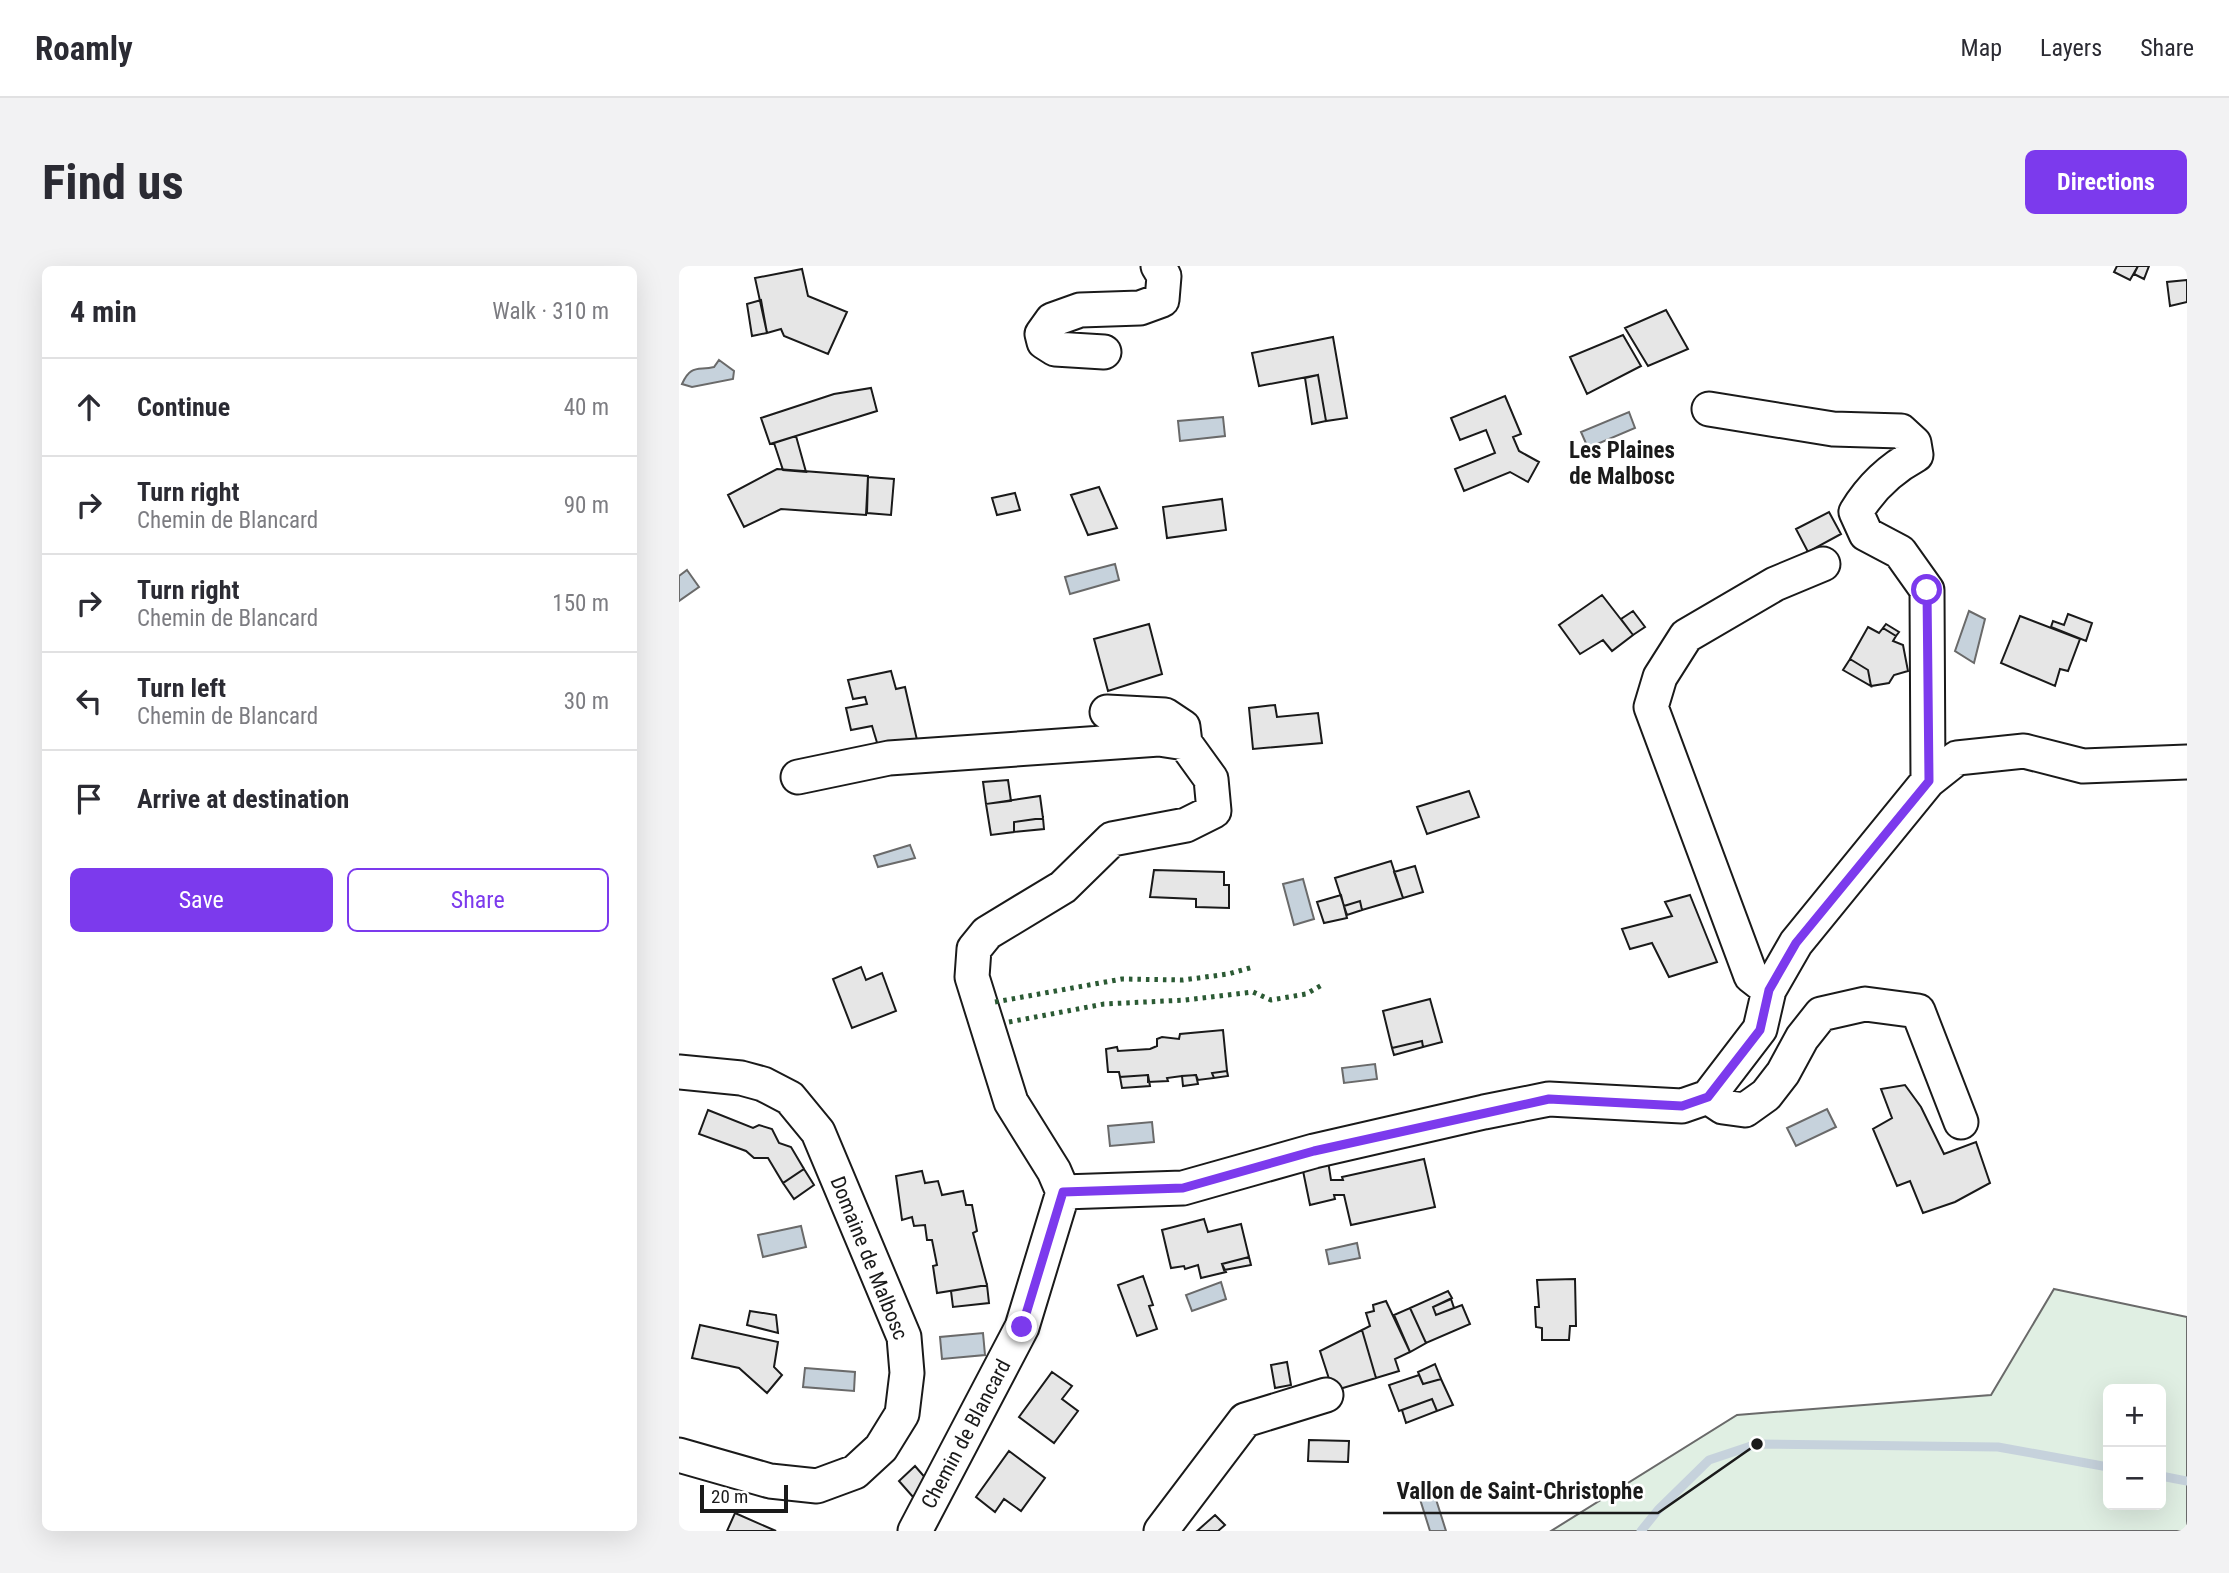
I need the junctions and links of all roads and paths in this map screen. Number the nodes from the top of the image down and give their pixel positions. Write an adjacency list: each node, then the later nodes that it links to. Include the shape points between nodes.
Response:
1 (1158, 266): 2 (street, via 1164,276 1162,300 1140,308 1080,310 1052,320 1042,334 1044,342 1055,349)
2 (1104, 352)
3 (1709, 409): 9 (street, via 1833,429 1901,431 1914,443 1916,455 1893,468 1856,512 1865,534 1900,552 1927,590)
4 (1823, 564): 10 (street, via 1775,583 1686,636 1660,677 1651,707 1751,976)
5 (1107, 712): 6 (street, via 1165,715 1183,727)
6 (1185, 743): 8 (street, via 1159,739 889,758); 14 (street, via 1211,779 1214,811 1186,825 1112,839 1063,887 987,933 974,949 972,977 1011,1102)
7 (2187, 762): 9 (street, via 2083,766 2024,751 1957,758)
8 (798, 777)
9 (1929, 781): 10 (street, via 1796,943)
10 (1769, 990): 12 (street, via 1760,1030)
11 (679, 1072): 16 (street, Domaine de Malbosc, via 762,1084 790,1098 818,1132 904,1337 907,1373 902,1414 881,1448 855,1472 817,1486 769,1481)
12 (1708, 1097): 13 (street, via 1723,1107 1745,1110 1766,1095 1821,1014 1865,1004 1901,1007 1918,1010); 14 (street, via 1682,1106 1549,1099 1314,1151 1183,1188)
13 (1961, 1122)
14 (1063, 1192): 17 (street, Chemin de Blancard, via 1022,1327)
15 (1326, 1395): 18 (street, via 1245,1420)
16 (679, 1454)
17 (915, 1531)
18 (1161, 1531)

